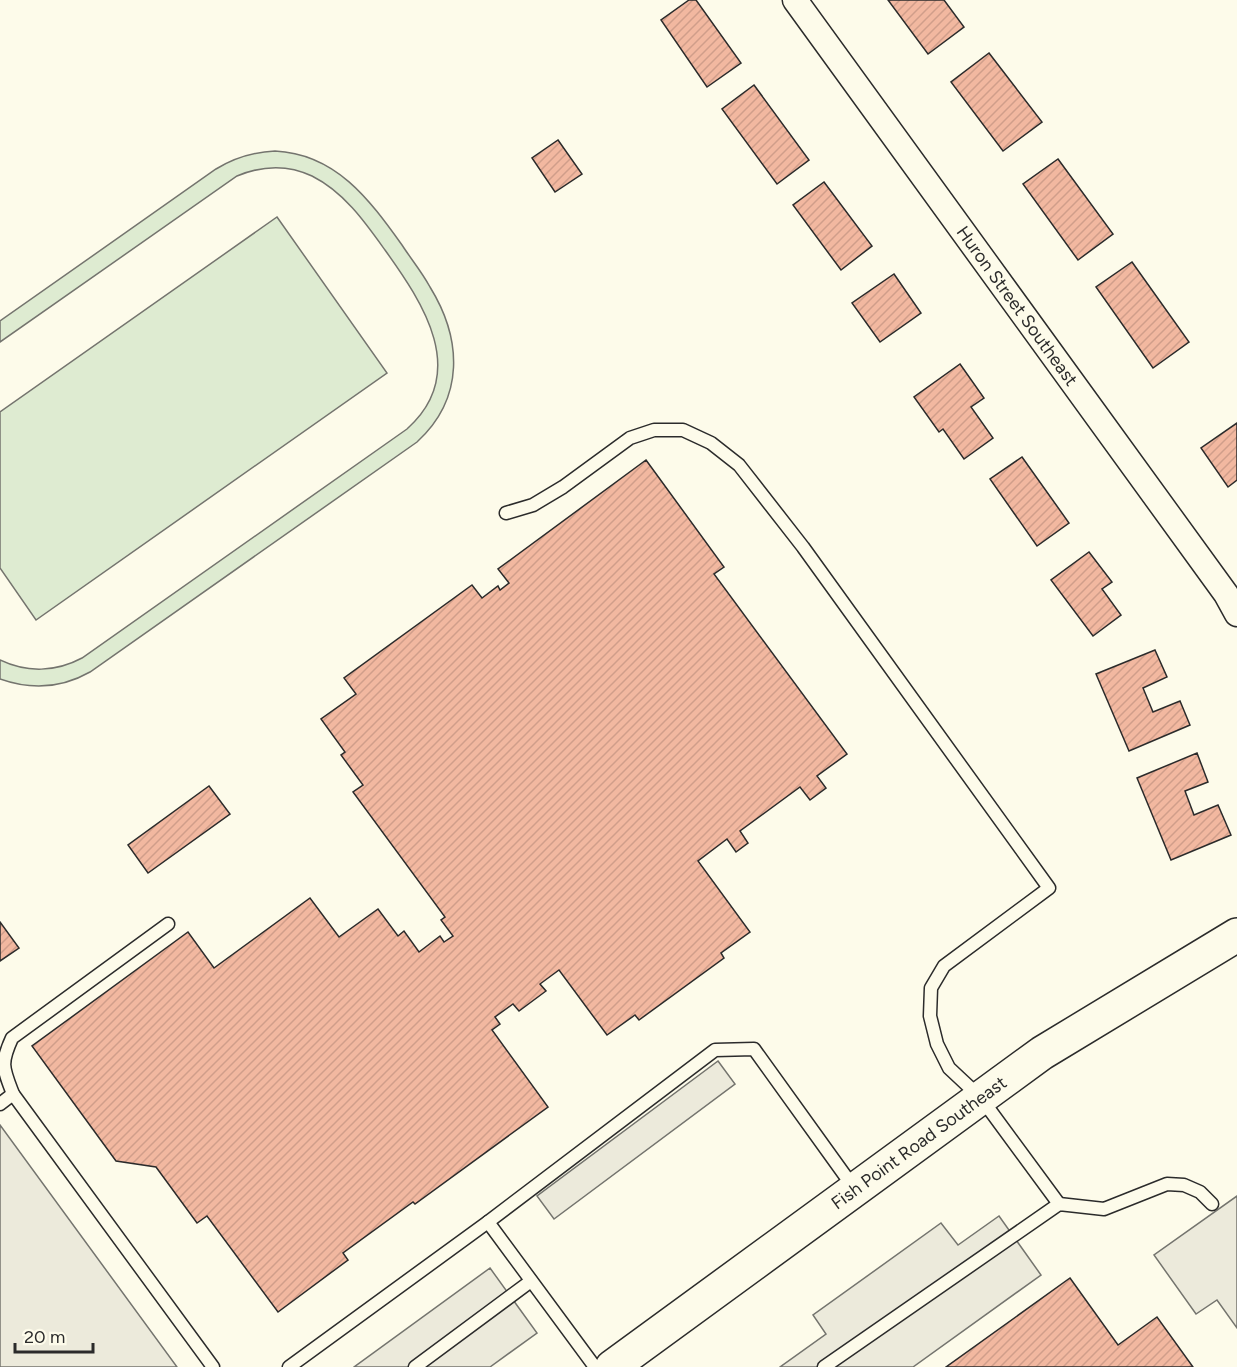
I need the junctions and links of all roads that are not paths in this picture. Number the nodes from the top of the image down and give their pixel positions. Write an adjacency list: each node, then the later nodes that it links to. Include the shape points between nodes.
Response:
1 (795, 0): 3 (street, Huron Street Southeast)
2 (506, 513): 7 (lane, via 533,505 630,438 654,430 683,430 711,443 739,465 803,547 1049,888 944,966 931,988 930,1016 937,1044 949,1068)
3 (1233, 598)
4 (168, 924): 6 (lane, via 12,1038 5,1054 4,1071)
5 (1237, 935): 7 (street, Fish Point Road Southeast, via 1042,1053)
6 (13, 1094): 8 (lane); 14 (lane)
7 (981, 1098): 9 (street, Fish Point Road Southeast); 10 (lane)
8 (0, 1104)
9 (854, 1189): 12 (lane, via 754,1049 715,1050); 18 (street, Fish Point Road Southeast)
10 (1059, 1204): 11 (lane, via 1104,1209 1167,1184 1184,1185 1200,1192); 19 (lane)
11 (1212, 1204)
12 (488, 1222): 13 (lane); 15 (lane)
13 (531, 1281): 16 (lane); 17 (lane)
14 (213, 1367)
15 (289, 1367)
16 (415, 1367)
17 (594, 1367)
18 (612, 1367)
19 (824, 1367)

